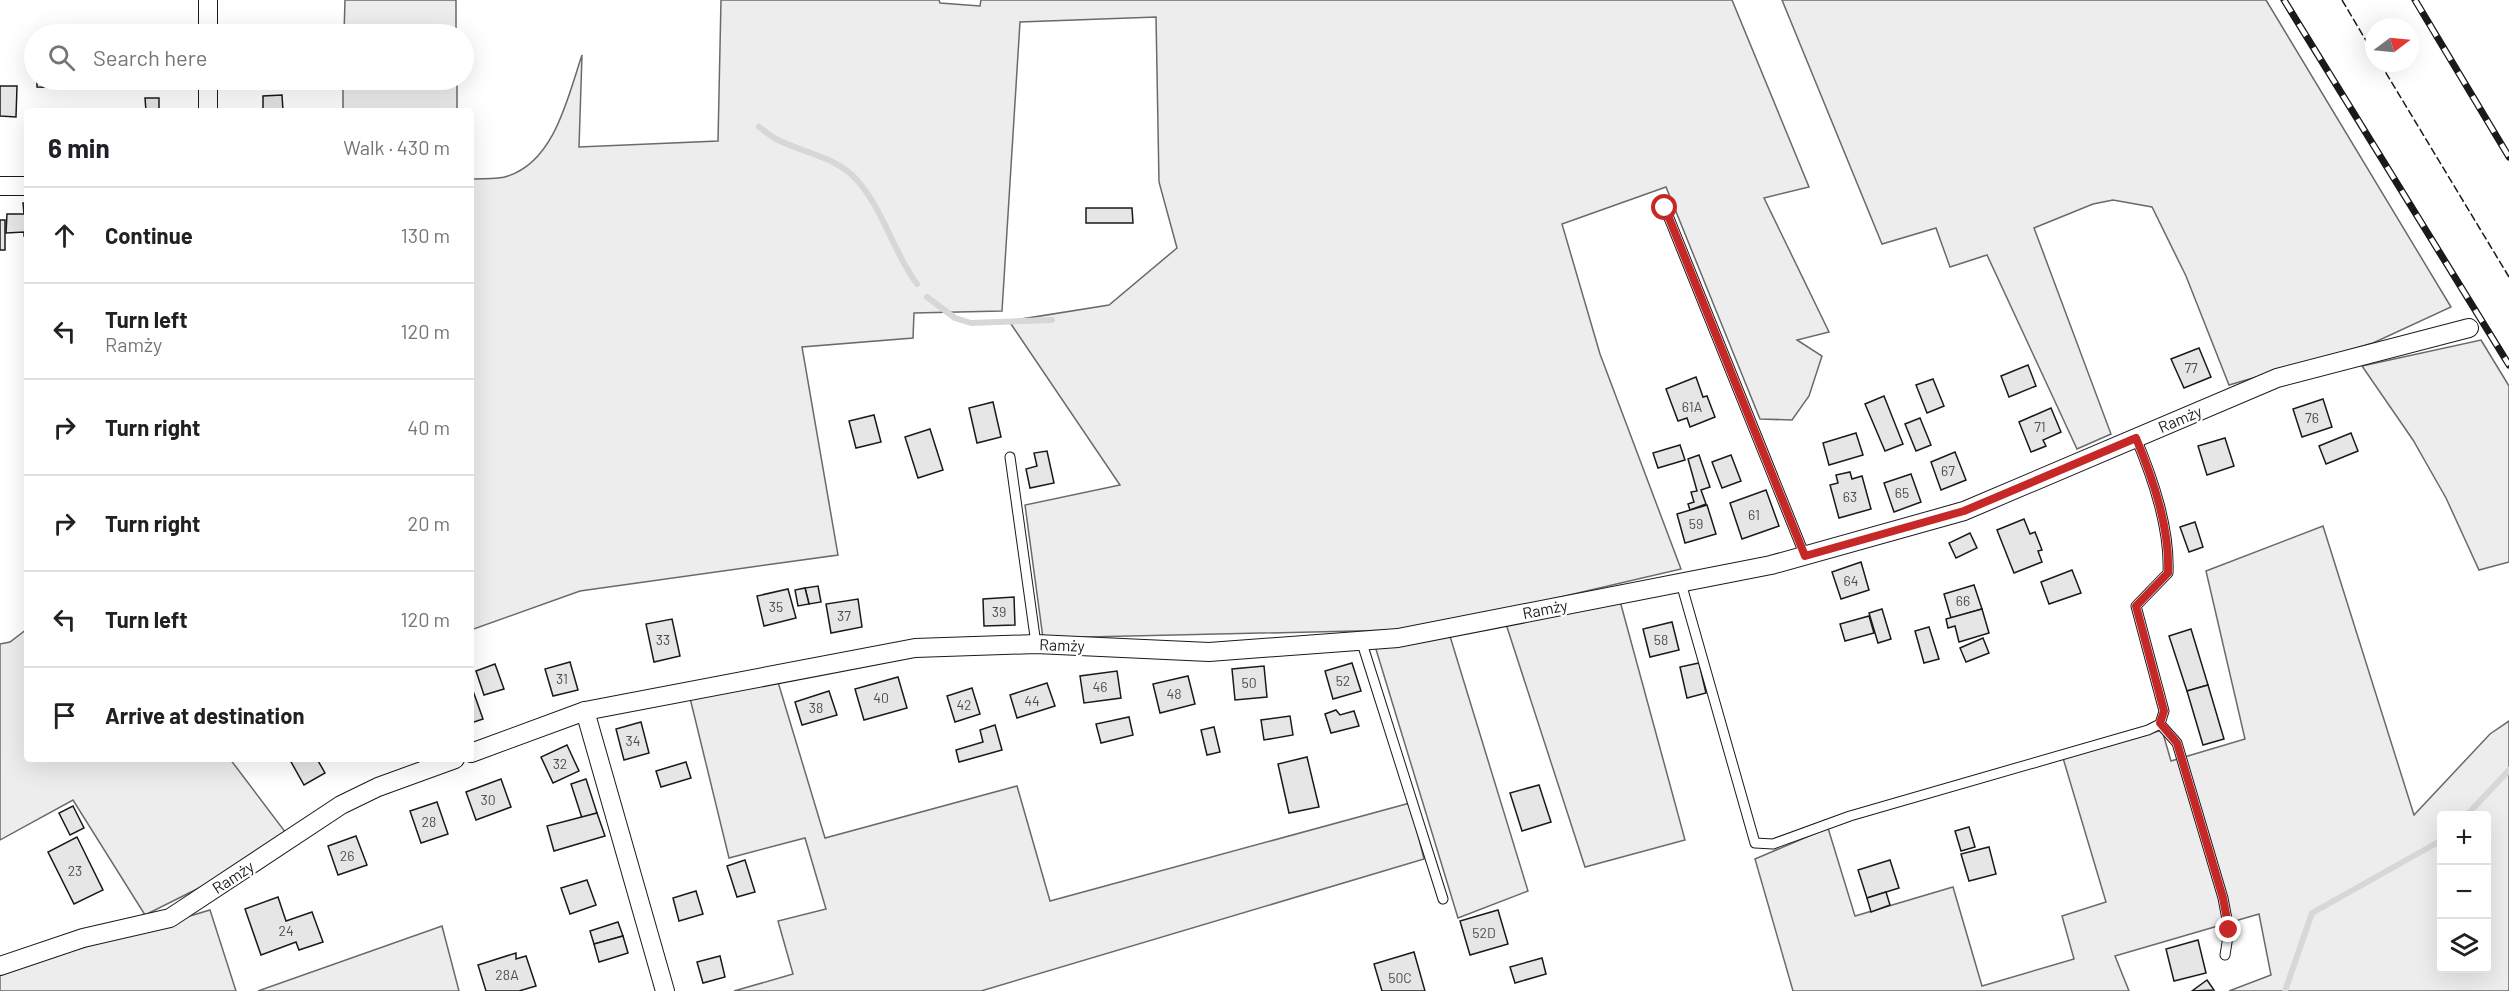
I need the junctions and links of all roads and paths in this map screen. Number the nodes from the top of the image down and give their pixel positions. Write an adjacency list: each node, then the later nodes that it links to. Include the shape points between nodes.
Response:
1 (208, 0): 2 (street)
2 (208, 24)
3 (208, 90): 4 (street)
4 (208, 108)
5 (0, 186): 6 (street)
6 (24, 186)
7 (1665, 208): 11 (lane)
8 (2469, 328): 9 (street, Ramży, via 2277,378)
9 (2136, 438): 11 (street, Ramży, via 1964,511); 16 (lane, via 2150,473 2169,555 2168,573 2136,606 2164,711)
10 (1010, 457): 14 (lane)
11 (1805, 556): 12 (street, Ramży)
12 (1680, 583): 13 (street, Ramży, via 1398,638); 16 (lane, via 1755,843 1773,844 1850,816 2148,730)
13 (1361, 640): 14 (street, Ramży, via 1209,652); 19 (lane)
14 (1036, 644): 15 (street, Ramży, via 915,648)
15 (585, 711): 17 (street, Ramży); 22 (street)
16 (2160, 723): 20 (lane, via 2177,743 2223,898 2229,930)
17 (474, 752)
18 (447, 762): 21 (street, Ramży, via 341,805 170,918 82,938)
19 (1443, 899)
20 (2225, 955)
21 (0, 966)
22 (665, 991)

